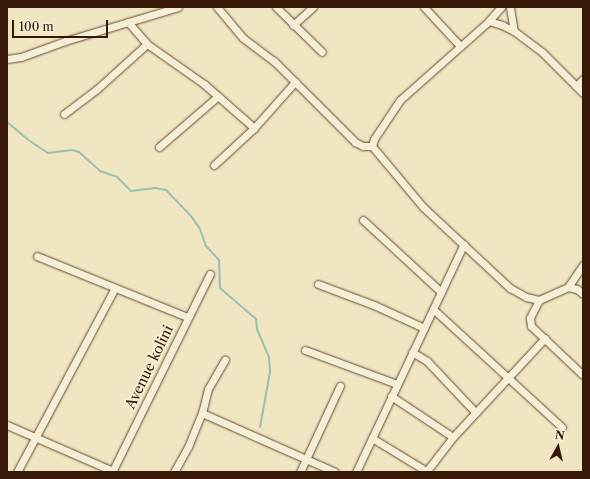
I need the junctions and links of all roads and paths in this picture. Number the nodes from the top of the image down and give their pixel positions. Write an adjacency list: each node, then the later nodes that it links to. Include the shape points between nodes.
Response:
1 (178, 7): 9 (street)
2 (217, 7): 17 (street, via 243,38 274,61)
3 (276, 7): 10 (street)
4 (313, 7): 10 (street)
5 (424, 7): 13 (street)
6 (501, 7): 8 (street)
7 (510, 7): 11 (street)
8 (489, 21): 11 (street); 13 (street)
9 (128, 22): 12 (street); 15 (street, via 21,57)
10 (293, 25): 14 (street)
11 (514, 31): 18 (street, via 542,52)
12 (147, 44): 20 (street); 21 (street, via 97,89)
13 (460, 46): 23 (street, via 400,100)
14 (322, 52)
15 (7, 59)
16 (583, 79): 18 (street)
17 (295, 82): 22 (street); 23 (street, via 355,142 363,146)
18 (576, 86): 19 (street)
19 (583, 93)
20 (218, 96): 22 (street); 24 (street)
21 (64, 114)
22 (254, 128): 25 (street)
23 (372, 146): 27 (street, via 423,207)
24 (159, 147)
25 (214, 165)
26 (363, 220): 34 (street)
27 (464, 244): 34 (street); 36 (street, via 510,288 526,297)
28 (37, 256): 33 (street)
29 (583, 266): 32 (street)
30 (210, 274): 38 (street, Avenue kolini)
31 (318, 284): 39 (street, via 374,305)
32 (568, 287): 35 (street); 36 (street)
33 (115, 288): 38 (street); 53 (street)
34 (441, 292): 37 (street)
35 (583, 294)
36 (539, 300): 40 (street, via 530,318 531,326)
37 (433, 309): 39 (street); 45 (street)
38 (187, 317): 59 (street, Avenue kolini)
39 (424, 328): 42 (street)
40 (545, 338): 44 (street); 45 (street)
41 (305, 350): 46 (street)
42 (412, 352): 46 (street); 50 (street, via 427,361)
43 (225, 359): 49 (street, via 208,389)
44 (583, 375)
45 (509, 377): 50 (street); 52 (street)
46 (397, 384): 48 (street)
47 (340, 386): 56 (street)
48 (391, 396): 54 (street); 55 (street)
49 (202, 413): 56 (street); 60 (street)
50 (476, 413): 54 (street)
51 (7, 425): 53 (street)
52 (562, 427)
53 (36, 437): 58 (street); 59 (street)
54 (453, 437): 57 (street)
55 (372, 438): 57 (street); 63 (street)
56 (306, 459): 61 (street); 62 (street)
57 (426, 471)
58 (17, 472)
59 (113, 472)
60 (174, 472)
61 (300, 472)
62 (335, 472)
63 (356, 472)

